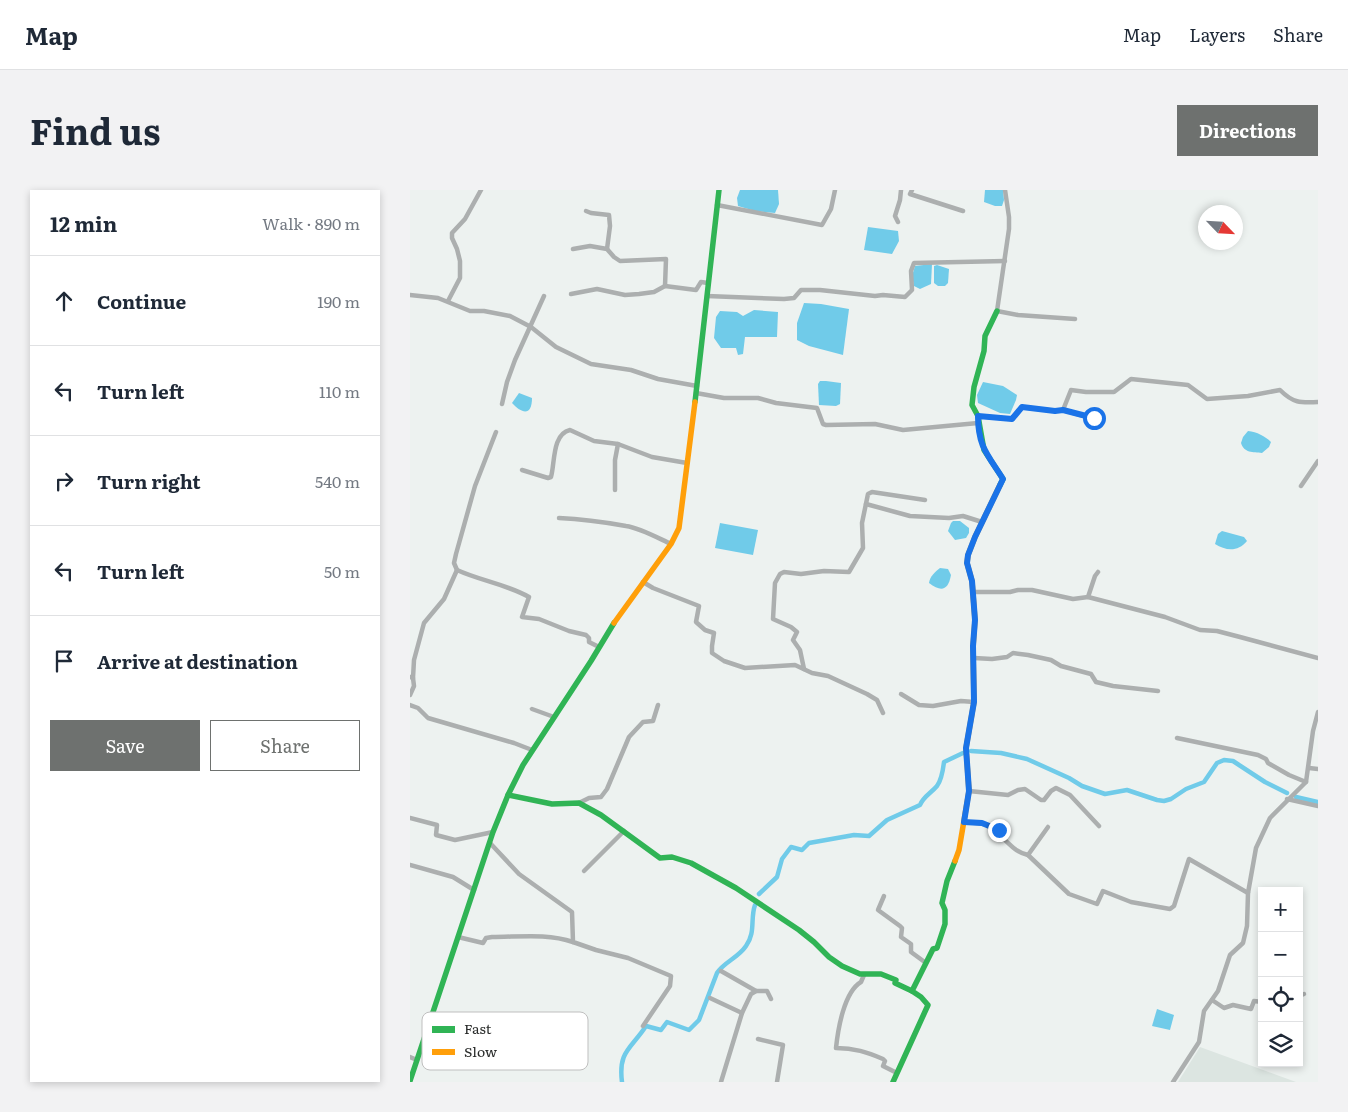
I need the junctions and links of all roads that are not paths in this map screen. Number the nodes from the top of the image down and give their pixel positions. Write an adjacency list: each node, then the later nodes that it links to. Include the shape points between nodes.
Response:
1 (481, 190): 20 (street, via 465,219 452,233 460,261 460,278)
2 (719, 190): 7 (street)
3 (835, 190): 7 (street, via 831,209 822,225)
4 (901, 190): 10 (street, via 895,216)
5 (912, 190): 9 (street, via 910,194)
6 (1005, 190): 13 (street, via 1009,216)
7 (717, 205): 14 (street)
8 (586, 210): 12 (street, via 609,215)
9 (963, 211)
10 (898, 222)
11 (573, 249): 12 (street, via 590,246)
12 (607, 249): 15 (street, via 620,261 666,259)
13 (1005, 260): 19 (street, via 914,263 912,290 905,297 820,290 801,290 794,298 784,299); 21 (street)
14 (708, 283): 15 (street, via 701,282 696,290); 19 (street)
15 (665, 286): 16 (street, via 639,294 597,289)
16 (571, 294)
17 (410, 295): 20 (street)
18 (544, 296): 23 (street)
19 (707, 296): 24 (street)
20 (448, 301): 23 (street, via 470,311 510,316)
21 (997, 311): 22 (street); 29 (street, via 985,336 974,387 972,405)
22 (1075, 319)
23 (531, 327): 24 (street, via 556,347 591,364); 27 (street, via 515,360)
24 (697, 386): 25 (street)
25 (696, 393): 31 (street, via 724,398 758,398 817,408 826,425 875,424 903,430); 35 (street)
26 (1318, 402): 28 (street, via 1301,403 1288,398 1280,390 1207,399 1188,385 1131,379 1114,392 1071,390)
27 (502, 404)
28 (1063, 410): 29 (street, via 1022,407 1012,419); 30 (street)
29 (978, 416): 31 (street)
30 (1094, 418)
31 (978, 423): 42 (street, via 984,450 1003,479)
32 (496, 432): 44 (street, via 475,486 454,563)
33 (618, 444): 35 (street, via 652,457); 36 (street, via 594,441 566,431 554,451 551,477); 38 (street)
34 (1318, 461): 37 (street)
35 (687, 463): 43 (street, via 682,514)
36 (522, 470)
37 (1301, 486)
38 (615, 490)
39 (925, 500): 40 (street, via 872,492 868,494)
40 (866, 504): 42 (street, via 910,516 963,516); 52 (street, via 862,523 863,548 849,572 784,572 775,583 773,619 797,632 793,640 800,650)
41 (559, 518): 43 (street, via 627,526)
42 (982, 522): 47 (street, via 968,555)
43 (671, 544): 46 (street)
44 (457, 570): 49 (street, via 529,596 522,617 586,635 589,642); 53 (street, via 444,599 424,623)
45 (1098, 572): 48 (street)
46 (643, 582): 49 (street); 52 (street, via 699,606 696,622 714,633 712,652 724,662 745,668 795,665)
47 (973, 592): 48 (street, via 1032,590 1073,599); 50 (street)
48 (1088, 597): 51 (street, via 1200,630 1217,631)
49 (599, 647): 63 (street)
50 (974, 658): 54 (street, via 1028,655 1091,674 1096,682); 57 (street)
51 (1318, 658)
52 (804, 669): 62 (street, via 867,694 877,700)
53 (412, 678): 56 (street, via 414,686)
54 (1158, 691)
55 (901, 694): 57 (street, via 920,705)
56 (410, 695)
57 (974, 702): 69 (street, via 966,748)
58 (410, 705): 65 (street, via 428,718)
59 (658, 705): 72 (street, via 653,722 643,722 629,737 607,789 600,797)
60 (532, 709): 63 (street)
61 (1318, 712): 66 (street)
62 (883, 713)
63 (554, 718): 65 (street)
64 (1177, 738): 68 (street, via 1258,755 1268,764)
65 (532, 750): 70 (street)
66 (1308, 768): 67 (street); 68 (street)
67 (1318, 769)
68 (1306, 782): 71 (street)
69 (969, 791): 75 (street); 76 (street, via 1008,795 1025,789 1044,800 1056,788 1070,795)
70 (508, 795): 72 (street, via 559,805); 79 (street)
71 (1287, 799): 73 (street); 85 (street, via 1264,828 1256,848)
72 (579, 803): 78 (street)
73 (1318, 806)
74 (410, 818): 79 (street, via 437,825 436,836 455,840)
75 (964, 822): 81 (street, via 982,823 999,830 1000,836 1012,848); 89 (street, via 960,850 942,903 945,924 937,948 933,949)
76 (1099, 826)
77 (1048, 827): 81 (street)
78 (624, 831): 83 (street); 91 (street, via 660,858 666,855 673,857 735,887 810,938 835,962)
79 (493, 832): 80 (street)
80 (490, 843): 84 (street); 88 (street, via 519,874 572,912)
81 (1028, 855): 85 (street, via 1069,894 1097,904 1103,891 1131,902 1170,909 1174,906 1189,859)
82 (410, 865): 84 (street, via 453,877)
83 (584, 871)
84 (474, 890): 87 (street)
85 (1248, 893): 96 (street, via 1244,943 1230,955)
86 (884, 896): 89 (street, via 878,910 902,928 902,937 912,944 911,952)
87 (458, 937): 88 (street, via 483,943 486,938 507,937 562,938); 98 (street)
88 (573, 942): 100 (street, via 628,958 671,976 670,986)
89 (926, 963): 93 (street)
90 (721, 971): 92 (street)
91 (864, 975): 93 (street, via 882,974); 105 (street, via 862,982 849,994 836,1048 864,1051 883,1059 883,1066)
92 (756, 991): 95 (street, via 767,992); 99 (street, via 751,994)
93 (912, 992): 105 (street, via 928,1004)
94 (710, 998): 99 (street)
95 (772, 999)
96 (1212, 1000): 97 (street, via 1224,1008 1233,1005 1251,1009 1254,1001); 110 (street, via 1204,1011 1199,1042)
97 (1258, 1002)
98 (433, 1012)
99 (742, 1013): 107 (street)
100 (643, 1026)
101 (758, 1039): 108 (street, via 783,1045)
102 (422, 1045): 104 (street)
103 (410, 1057): 104 (street)
104 (417, 1060): 106 (street)
105 (897, 1073): 109 (street)
106 (410, 1081)
107 (720, 1082)
108 (777, 1082)
109 (893, 1082)
110 (1173, 1082)

